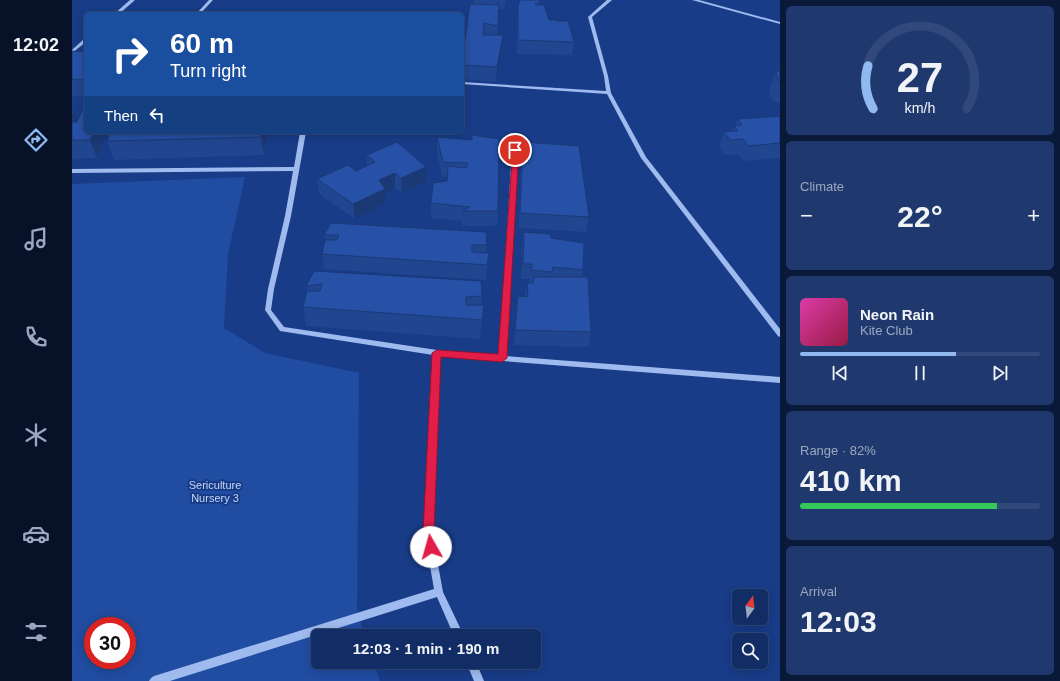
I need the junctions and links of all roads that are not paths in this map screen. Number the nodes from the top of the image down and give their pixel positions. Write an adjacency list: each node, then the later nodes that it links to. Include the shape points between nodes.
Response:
1 (133, 0): 5 (street)
2 (211, 0): 6 (street)
3 (610, 0): 12 (street, via 590,17)
4 (694, 0): 7 (street)
5 (118, 12)
6 (200, 12)
7 (780, 23)
8 (84, 42): 9 (street)
9 (72, 52): 10 (street)
10 (79, 53)
11 (464, 82): 12 (street)
12 (608, 93): 17 (street, via 643,157)
13 (303, 134): 15 (street)
14 (515, 150): 19 (street)
15 (295, 170): 16 (street); 18 (street, via 268,310 282,329)
16 (72, 171)
17 (780, 334)
18 (437, 353): 19 (street); 21 (street, via 428,532)
19 (502, 358): 20 (street)
20 (780, 380)
21 (439, 592): 22 (street); 24 (street)
22 (456, 629)
23 (474, 669): 25 (street)
24 (154, 681)
25 (479, 681)

